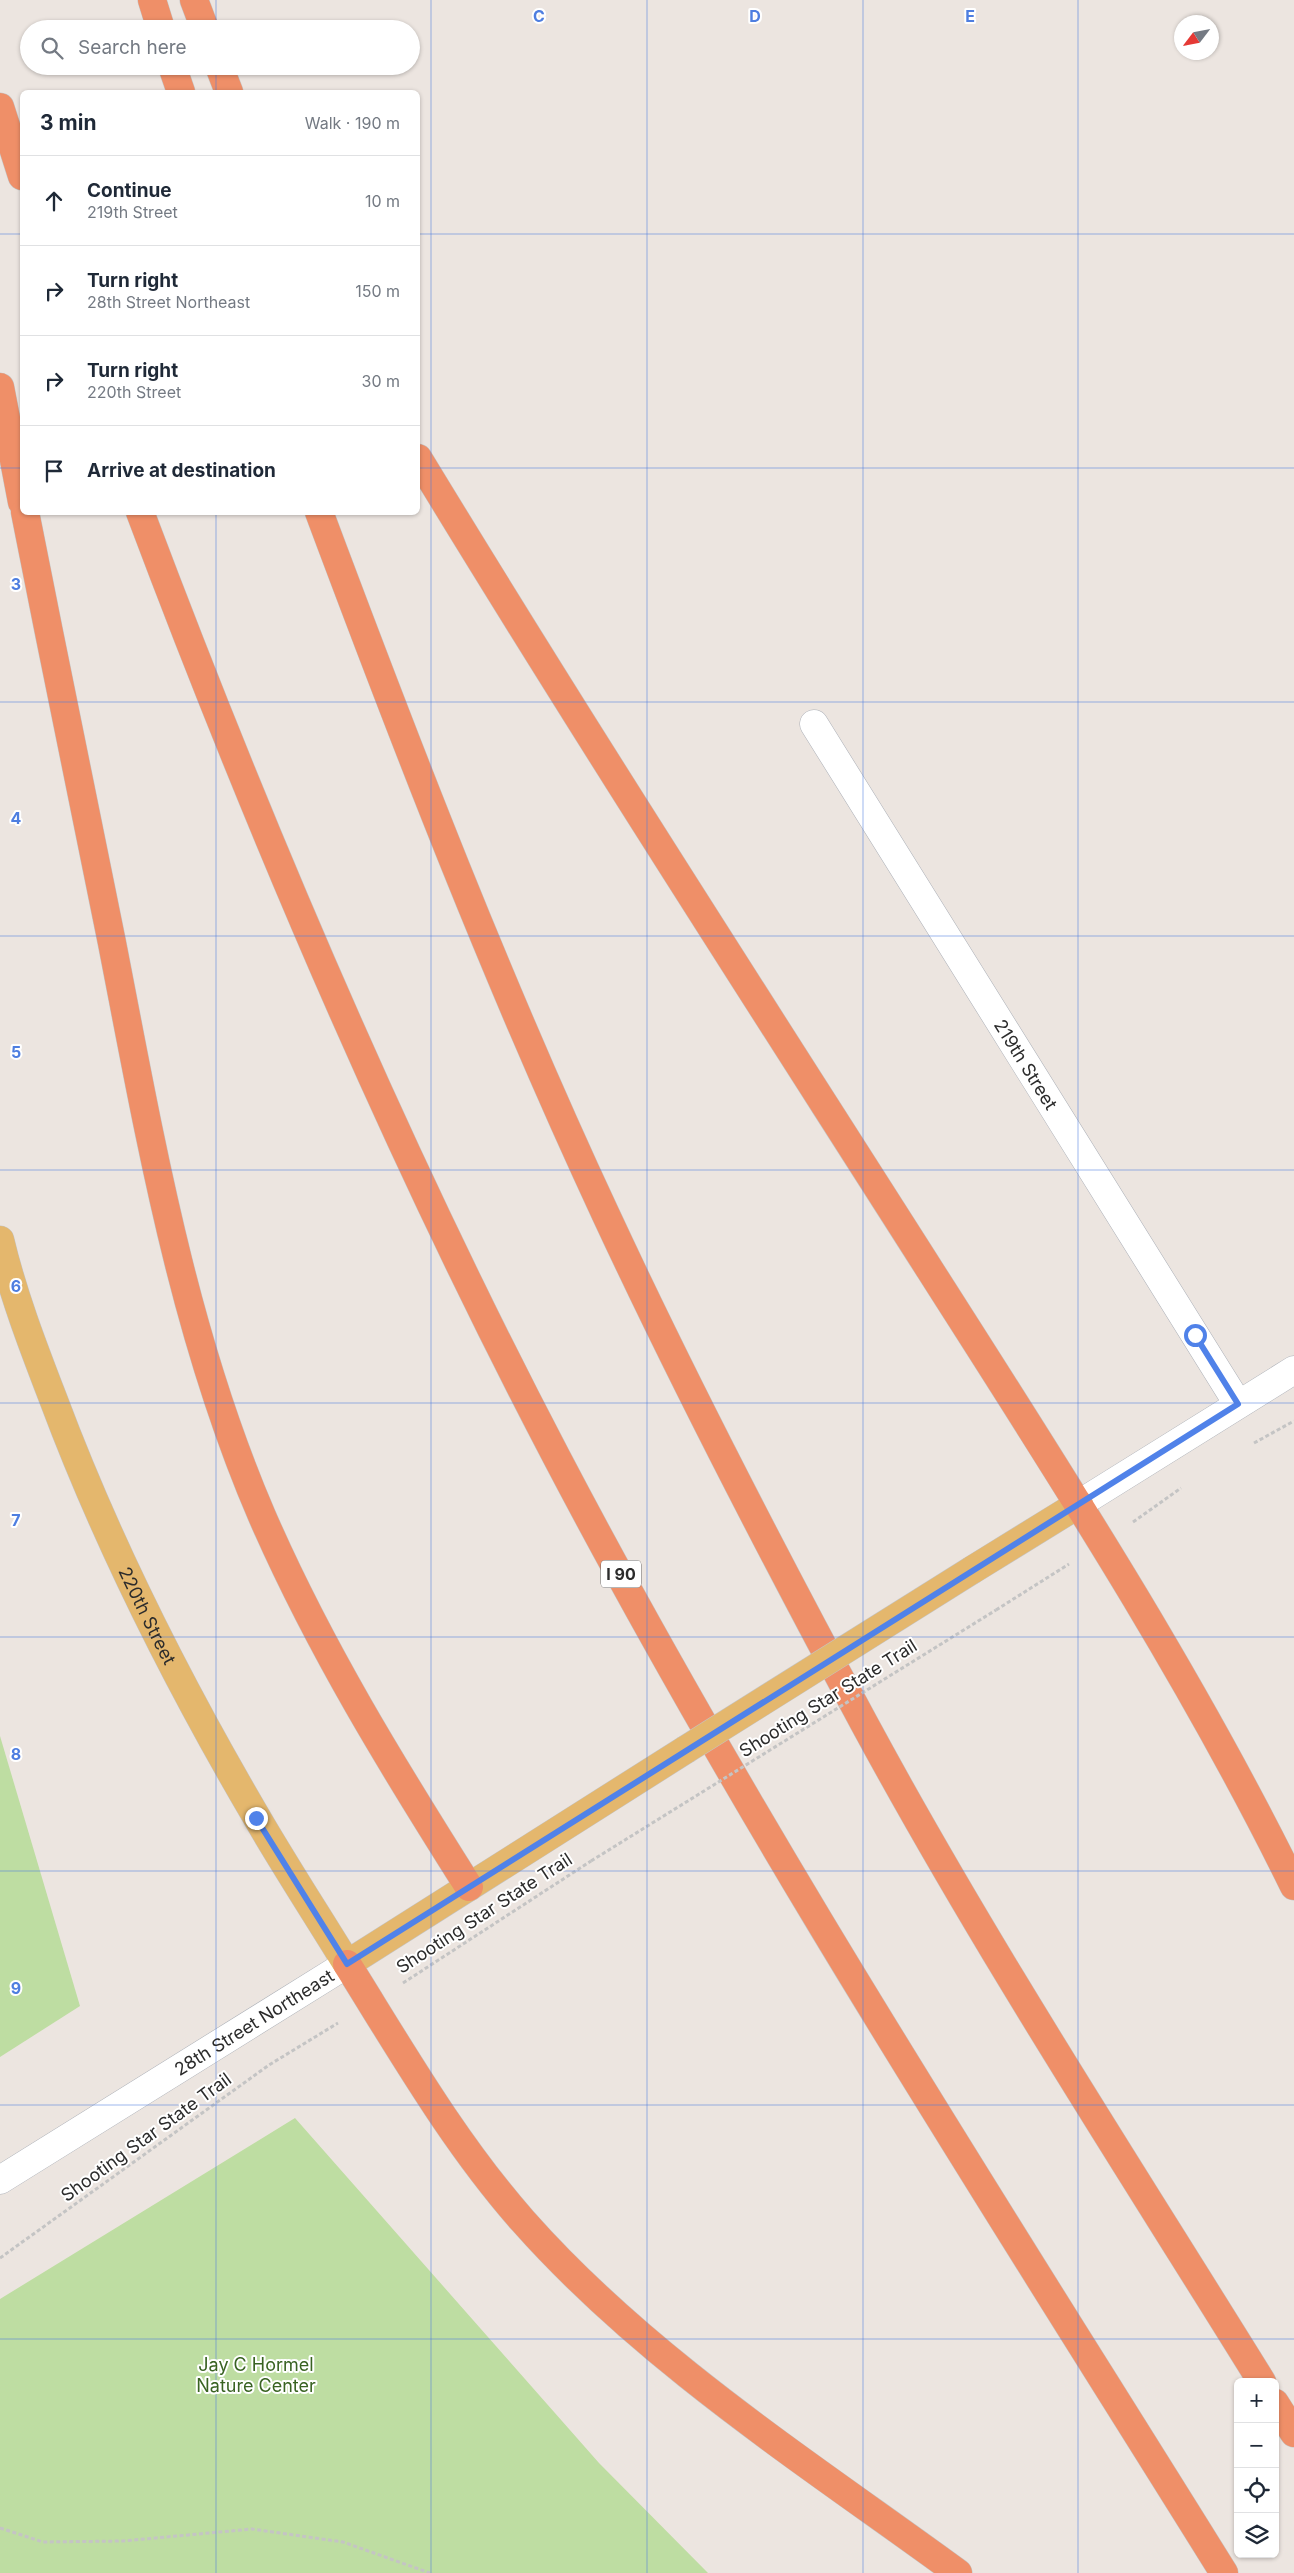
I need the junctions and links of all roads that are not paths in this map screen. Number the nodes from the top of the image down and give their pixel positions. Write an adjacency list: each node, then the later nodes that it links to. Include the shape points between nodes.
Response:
1 (152, 0): 3 (highway)
2 (194, 0): 4 (highway)
3 (158, 20)
4 (202, 20)
5 (175, 75): 7 (highway)
6 (222, 75): 8 (highway)
7 (180, 90)
8 (228, 90)
9 (0, 107): 10 (highway)
10 (20, 170)
11 (0, 387): 13 (highway)
12 (420, 461): 21 (highway, via 556,683)
13 (20, 492)
14 (26, 515): 23 (highway, via 148,1135 177,1266 215,1392 261,1514 312,1622 381,1747)
15 (141, 515): 30 (highway, I 90, via 198,666 318,956 392,1122 556,1456 756,1814)
16 (320, 515): 26 (highway, via 425,791 478,920 604,1212 684,1379 867,1727 957,1887)
17 (814, 724): 20 (street, 219th Street)
18 (0, 1240): 24 (main road, 220th Street, via 29,1335 65,1429 104,1526 150,1622 256,1818)
19 (1294, 1370): 20 (street, 28th Street Northeast)
20 (1238, 1404): 21 (street, 28th Street Northeast)
21 (1079, 1504): 22 (highway, via 1198,1703); 23 (main road, 28th Street Northeast, bridge)
22 (1294, 1886)
23 (469, 1887): 24 (main road, 28th Street Northeast)
24 (347, 1964): 25 (street, 28th Street Northeast); 29 (highway, via 474,2161 523,2221 577,2278 640,2336 716,2397)
25 (0, 2180)
26 (1260, 2378)
27 (1279, 2409): 28 (highway)
28 (1294, 2433)
29 (958, 2573)
30 (1224, 2573)

